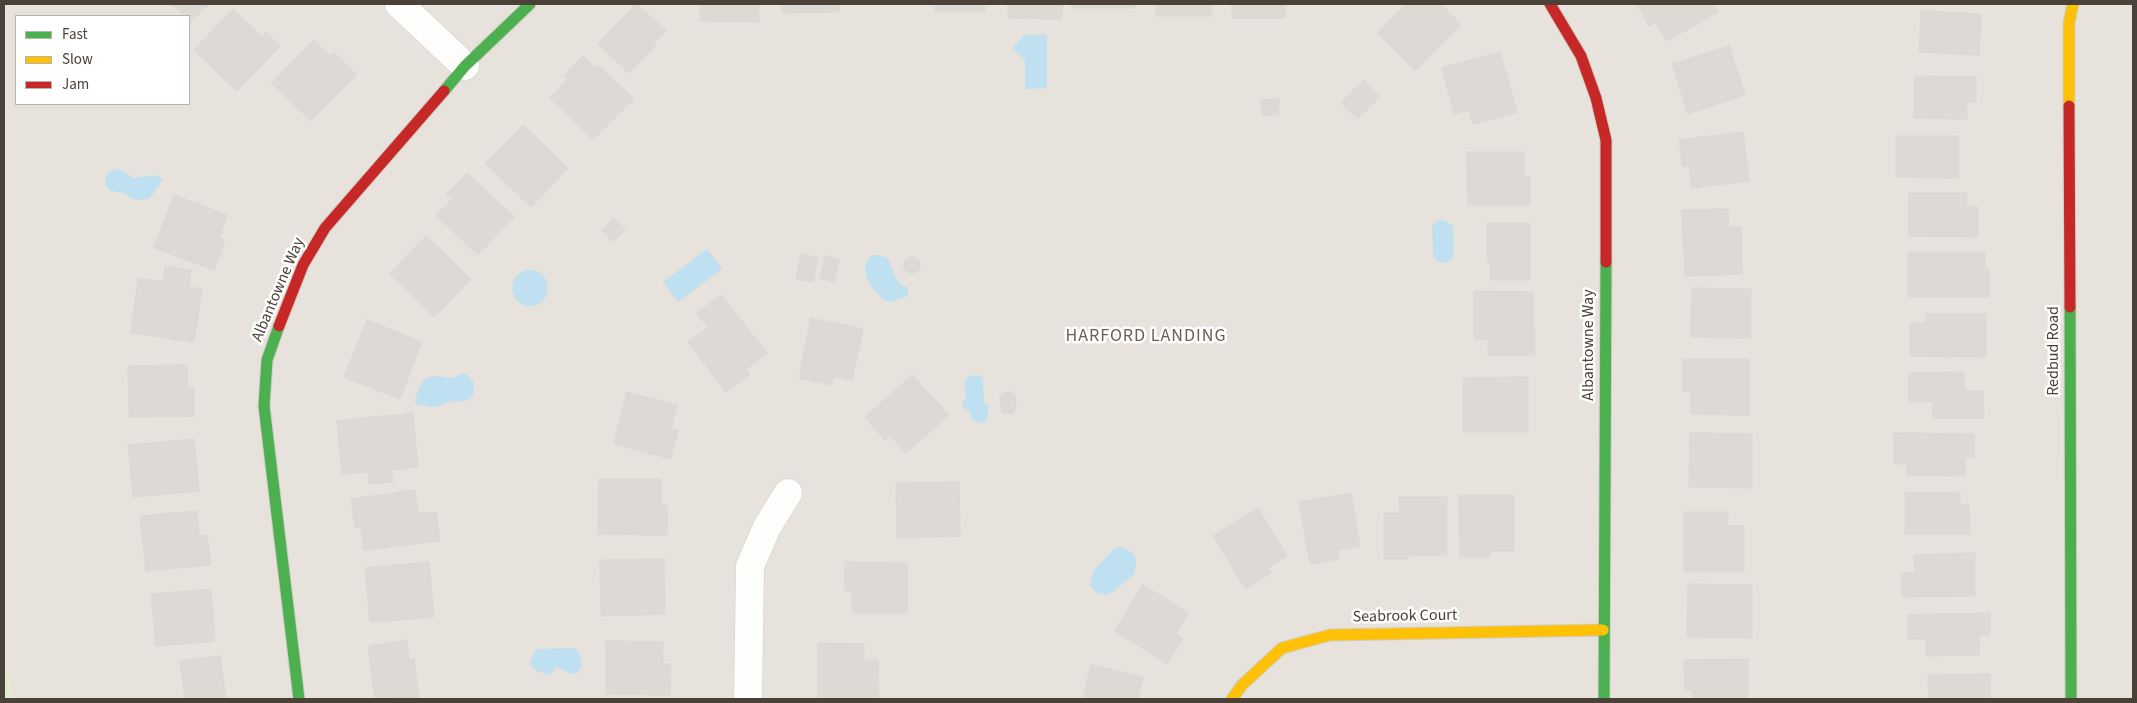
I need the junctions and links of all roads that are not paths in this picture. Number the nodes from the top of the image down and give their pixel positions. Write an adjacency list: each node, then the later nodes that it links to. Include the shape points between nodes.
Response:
1 (399, 4): 5 (street)
2 (530, 4): 5 (street, Albantowne Way)
3 (1550, 4): 7 (street, Albantowne Way, via 1581,56 1606,140)
4 (2073, 4): 12 (street, Redbud Road, via 2069,23)
5 (465, 66): 8 (street, Albantowne Way, via 325,228 303,265 267,360 264,406)
6 (788, 493): 9 (street, via 750,566)
7 (1603, 630): 10 (street, Seabrook Court, via 1330,635 1282,648 1242,685); 11 (street, Albantowne Way)
8 (299, 699)
9 (748, 699)
10 (1232, 699)
11 (1604, 699)
12 (2071, 699)

